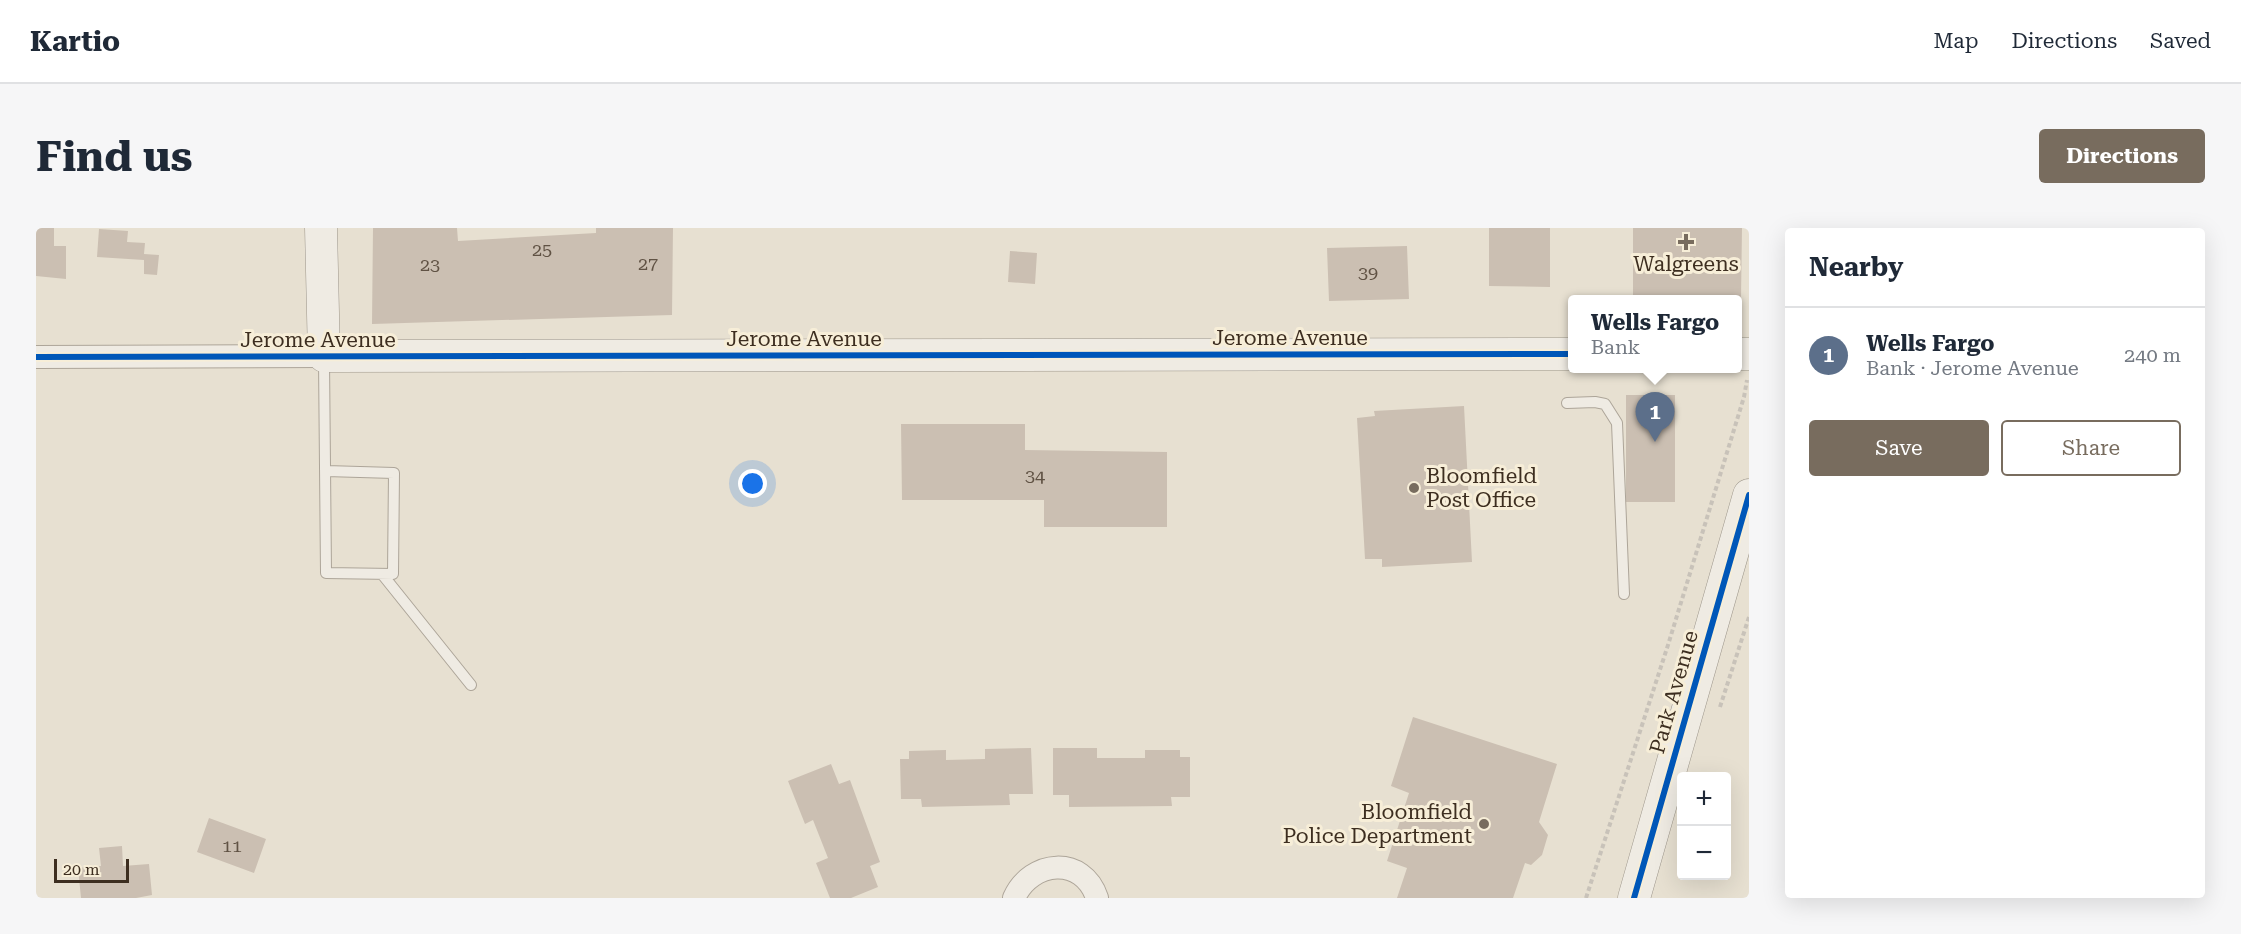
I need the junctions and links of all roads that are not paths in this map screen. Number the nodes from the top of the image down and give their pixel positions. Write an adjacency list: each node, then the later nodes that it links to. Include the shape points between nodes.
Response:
1 (321, 228): 3 (street)
2 (1568, 354): 3 (street, Jerome Avenue)
3 (324, 356): 4 (street, Jerome Avenue); 6 (lane)
4 (36, 357)
5 (1568, 403): 9 (lane, via 1605,404 1617,423)
6 (326, 471): 8 (lane, via 326,573); 8 (lane, via 394,473 393,573)
7 (1749, 495): 13 (street, Park Avenue)
8 (382, 574): 10 (lane)
9 (1624, 594)
10 (471, 684)
11 (1014, 898): 12 (street, via 1028,877 1053,867 1079,874 1089,882)
12 (1097, 898)
13 (1634, 898)

